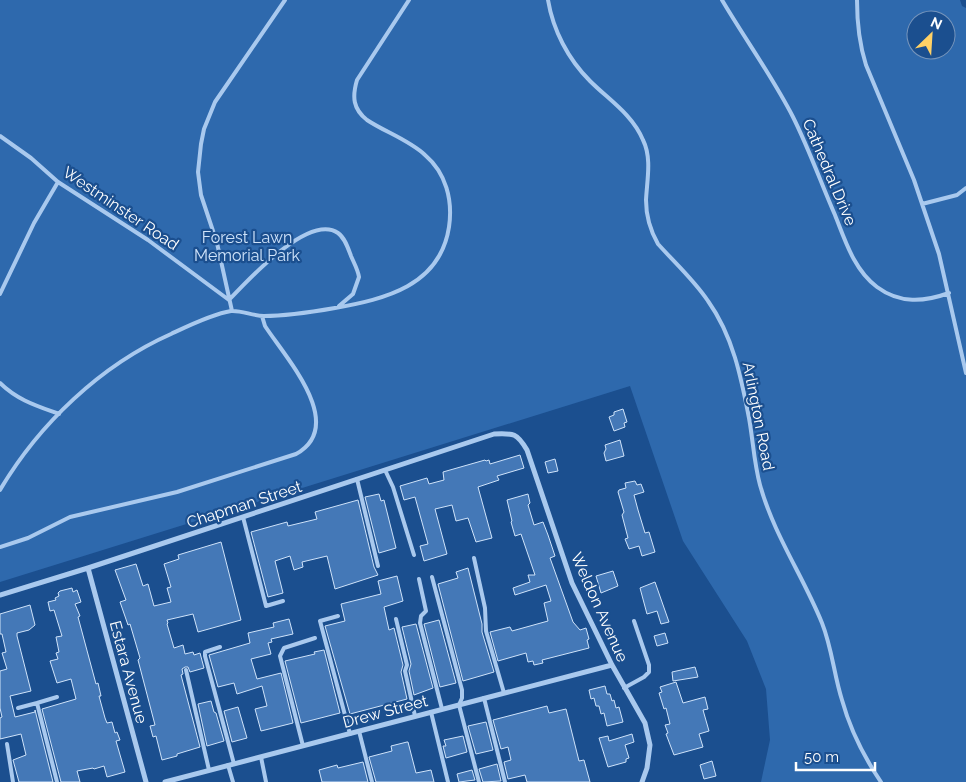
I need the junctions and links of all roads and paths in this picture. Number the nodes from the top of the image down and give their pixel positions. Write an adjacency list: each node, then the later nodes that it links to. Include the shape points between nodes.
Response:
1 (285, 0): 12 (lane, via 215,102 200,144 198,172 201,195 217,244)
2 (409, 0): 13 (lane, via 360,75 354,103 360,115 425,154 436,166 449,196 449,231 439,256 412,284 382,298)
3 (548, 0): 68 (lane, Arlington Road, via 561,40 576,66 629,116 638,129 648,153 647,208 653,236 708,301 725,330 740,372 768,510 822,625 850,723)
4 (722, 0): 10 (lane, Cathedral Drive, via 792,116 850,251 868,280 903,299 928,300)
5 (857, 0): 9 (lane, via 858,36 864,57)
6 (0, 136): 7 (lane, Westminster Road)
7 (58, 182): 11 (lane); 12 (lane, Westminster Road, via 148,240)
8 (966, 188): 9 (lane, via 957,195)
9 (922, 204): 10 (lane)
10 (949, 293): 16 (lane)
11 (0, 294)
12 (229, 300): 13 (lane, via 280,252 306,235 330,230 344,240 359,278 353,294); 14 (lane)
13 (337, 308): 15 (lane)
14 (232, 311): 15 (lane); 18 (lane, via 170,334 136,353 96,381)
15 (262, 316): 24 (lane, via 265,326 301,379 314,409 316,432 307,447 296,454 196,486 70,518)
16 (966, 373)
17 (0, 383): 18 (lane, via 24,400)
18 (59, 414): 22 (lane, via 17,463)
19 (494, 434): 20 (street, Chapman Street); 38 (street, Weldon Avenue, via 513,433 527,450 572,583)
20 (385, 470): 21 (street, Chapman Street); 25 (lane)
21 (357, 479): 23 (street, Chapman Street); 27 (lane)
22 (0, 490)
23 (244, 517): 28 (street, Chapman Street); 32 (lane, via 266,606)
24 (0, 547)
25 (414, 555)
26 (474, 558): 41 (lane, via 485,608 486,631)
27 (378, 566)
28 (88, 568): 31 (street, Chapman Street); 59 (street, Estara Avenue)
29 (432, 577): 45 (lane, via 462,690)
30 (419, 579): 47 (lane, via 426,611 420,623)
31 (0, 595)
32 (283, 601)
33 (338, 616): 51 (lane, via 320,621)
34 (396, 619): 49 (lane)
35 (634, 621): 40 (lane, via 649,672)
36 (315, 638): 53 (lane, via 284,648 280,656)
37 (220, 646): 55 (lane, via 207,650 205,656)
38 (612, 665): 40 (street, Weldon Avenue); 41 (street, Drew Street)
39 (186, 670): 56 (lane)
40 (624, 688): 67 (street, Weldon Avenue, via 645,723 650,745)
41 (504, 693): 43 (street, Drew Street)
42 (57, 697): 44 (lane)
43 (484, 698): 45 (street, Drew Street); 66 (lane)
44 (36, 703): 46 (lane); 58 (lane)
45 (459, 705): 47 (street, Drew Street); 65 (lane)
46 (18, 708)
47 (442, 709): 48 (street, Drew Street)
48 (431, 712): 49 (street, Drew Street); 64 (lane)
49 (415, 716): 50 (street, Drew Street)
50 (359, 732): 51 (street, Drew Street); 63 (lane)
51 (350, 734): 53 (street, Drew Street)
52 (7, 744): 57 (lane)
53 (304, 746): 54 (street, Drew Street)
54 (261, 757): 55 (street, Drew Street); 62 (lane)
55 (231, 764): 56 (street, Drew Street); 61 (lane)
56 (209, 770): 60 (street, Drew Street)
57 (13, 782)
58 (57, 782)
59 (146, 782)
60 (165, 782)
61 (233, 782)
62 (266, 782)
63 (372, 782)
64 (448, 782)
65 (480, 782)
66 (505, 782)
67 (642, 782)
68 (881, 782)

